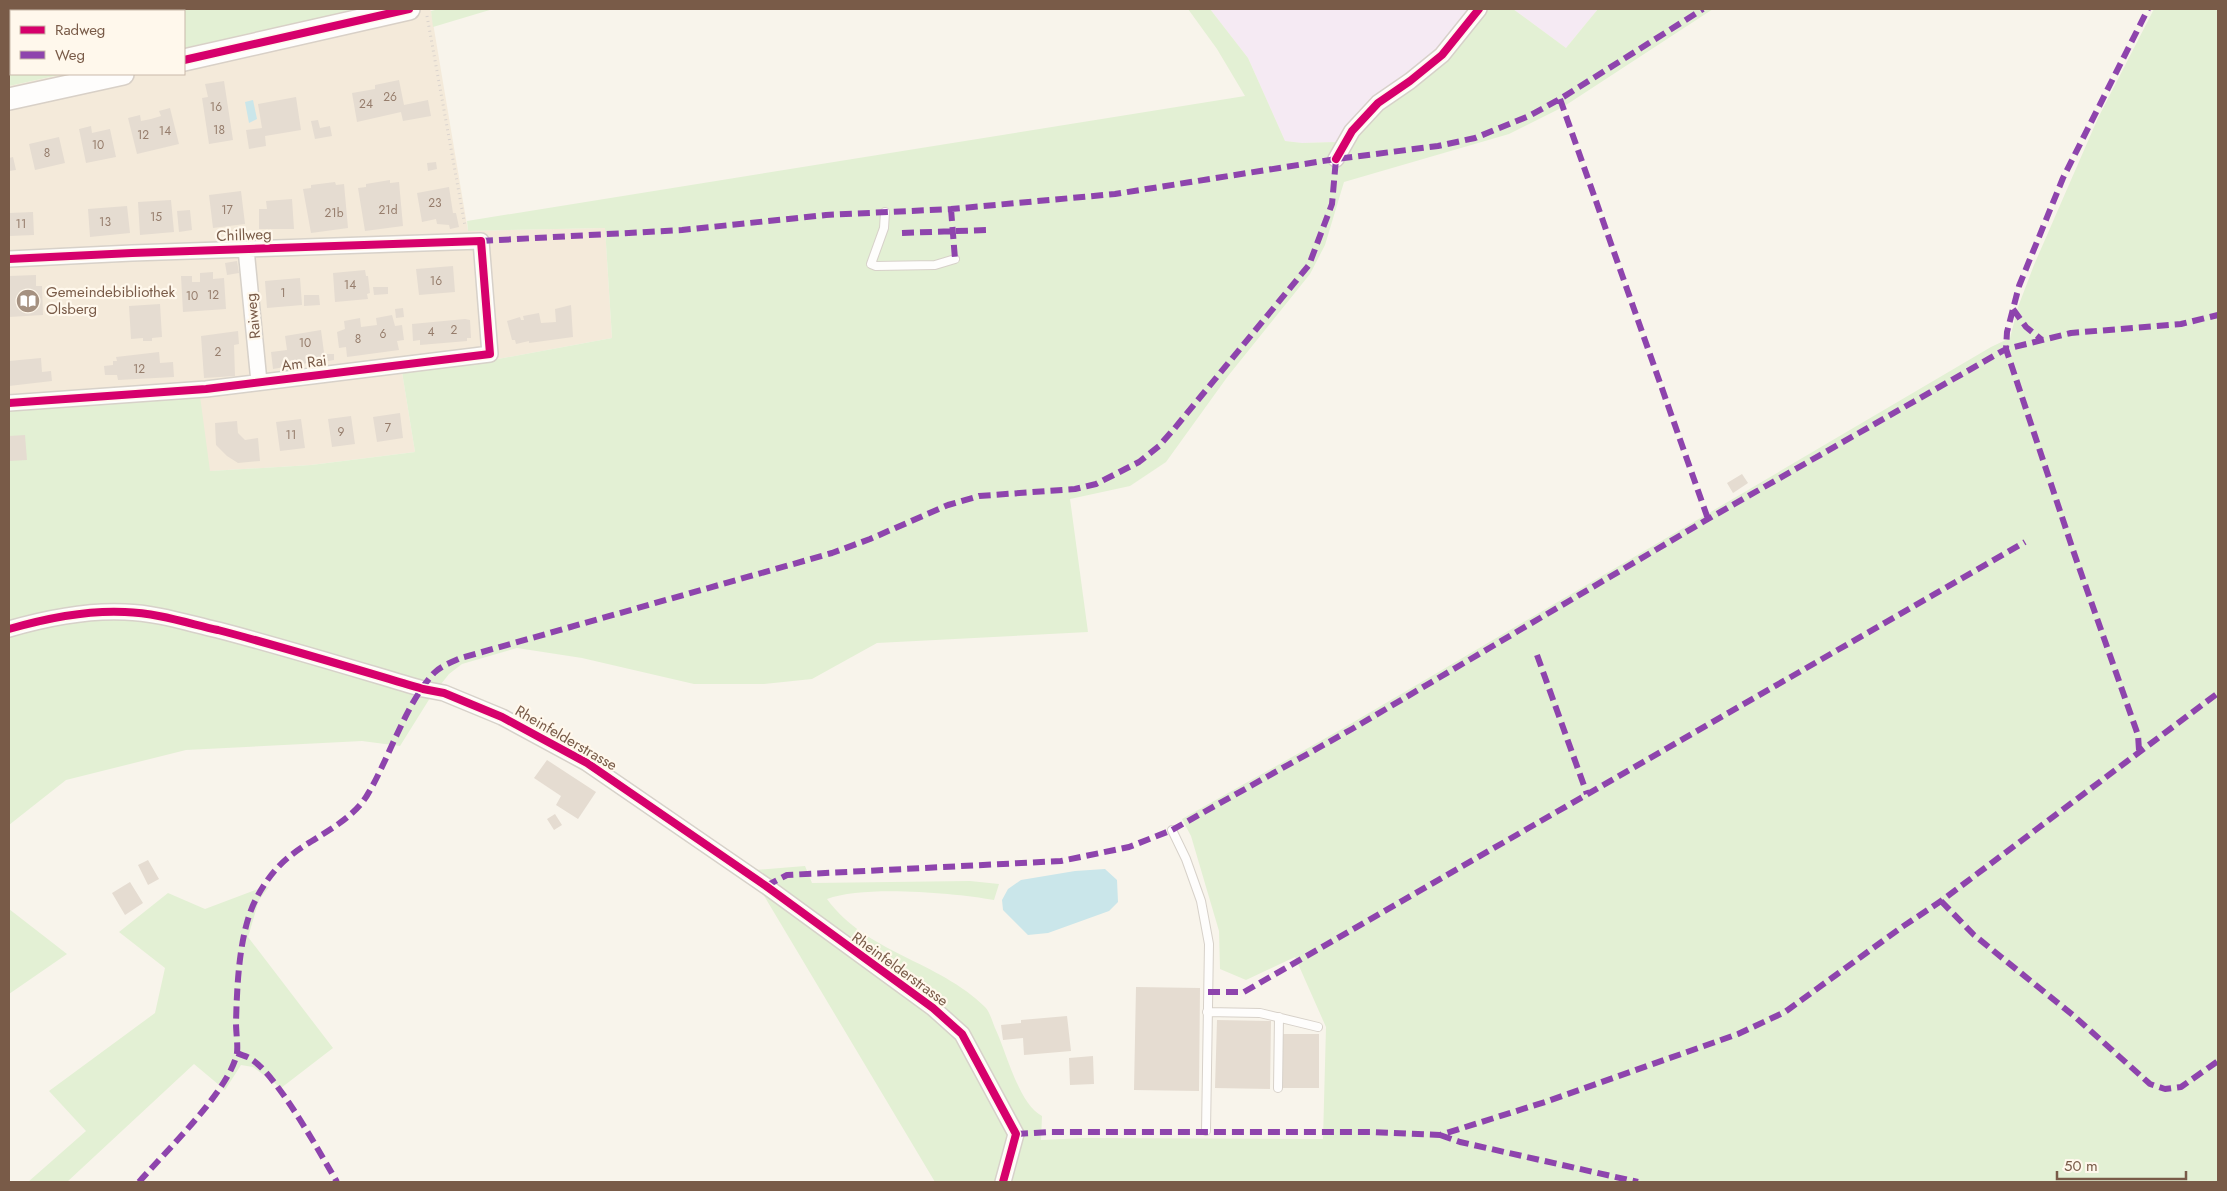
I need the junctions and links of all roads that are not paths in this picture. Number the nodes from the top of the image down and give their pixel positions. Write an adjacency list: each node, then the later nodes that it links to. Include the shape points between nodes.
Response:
1 (409, 9): 3 (street)
2 (1479, 9): 6 (street, via 1442,55 1378,103 1352,131)
3 (185, 60)
4 (118, 75): 5 (street)
5 (9, 99)
6 (1336, 158)
7 (885, 212): 10 (lane, via 884,228 871,264 935,265)
8 (473, 241): 9 (street, Chillweg); 12 (street, Am Rai, via 490,354)
9 (246, 249): 11 (street, Chillweg); 12 (street, Raiweg)
10 (955, 259)
11 (9, 260)
12 (259, 382): 13 (street, Am Rai, via 206,389)
13 (9, 403)
14 (9, 629): 21 (street, Rheinfelderstrasse, via 90,612 154,614 444,693 502,717 587,763 766,886 933,1008 962,1034 1016,1134)
15 (1172, 830): 16 (lane, via 1201,901 1209,944)
16 (1207, 1012): 17 (lane, via 1260,1013); 20 (lane)
17 (1279, 1017): 18 (lane); 19 (lane)
18 (1318, 1027)
19 (1278, 1088)
20 (1206, 1131)
21 (1003, 1182)

